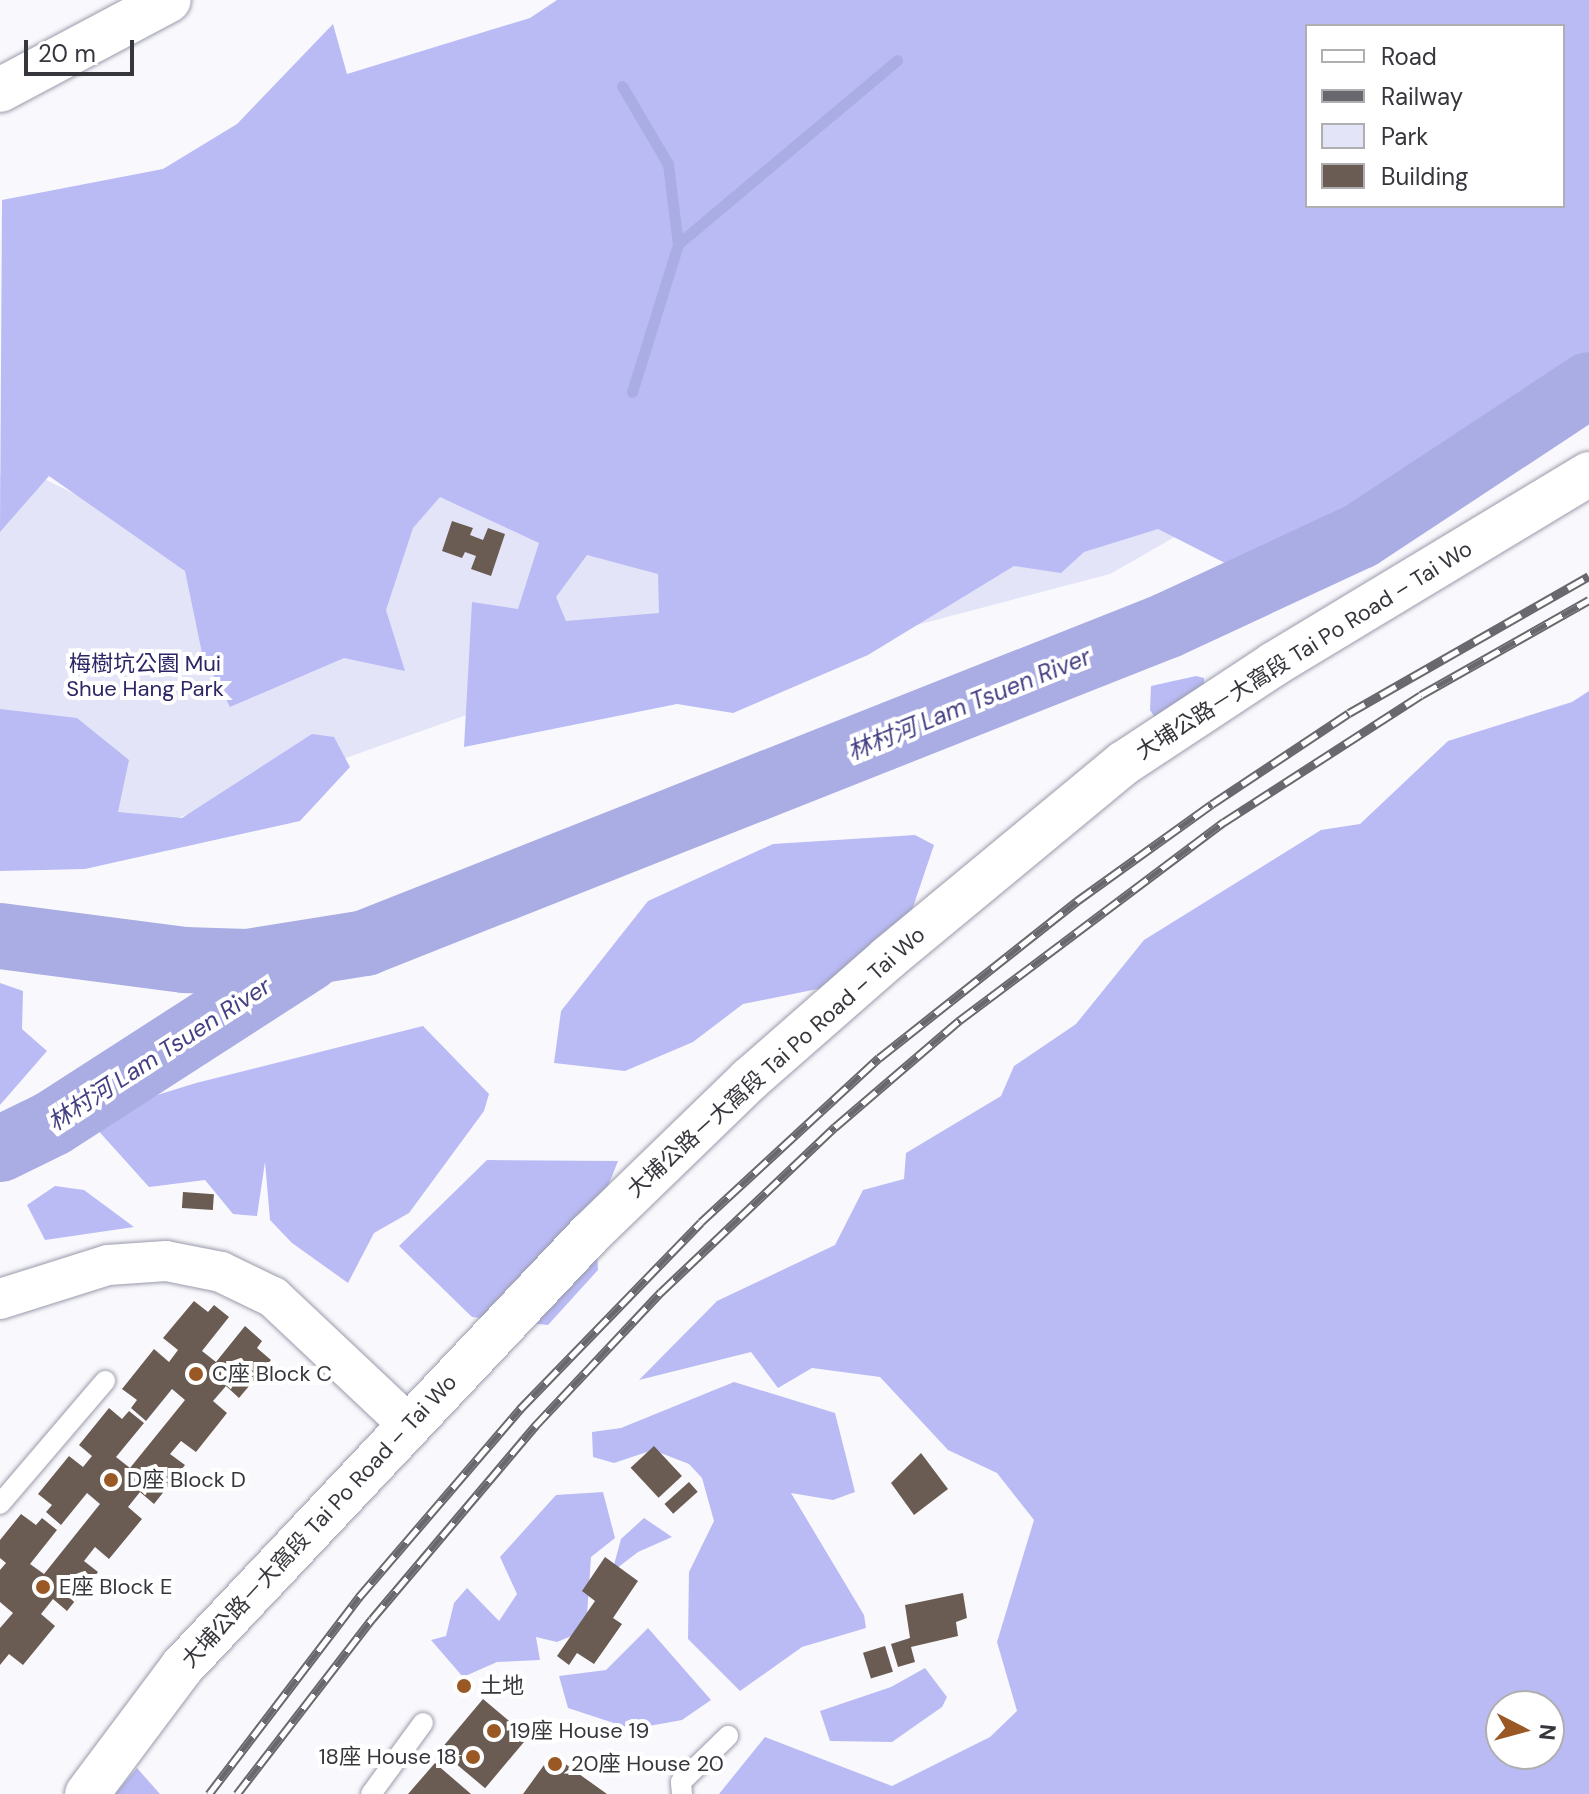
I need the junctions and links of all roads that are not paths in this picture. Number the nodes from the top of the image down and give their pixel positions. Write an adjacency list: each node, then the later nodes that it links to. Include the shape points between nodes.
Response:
1 (169, 0): 2 (main road)
2 (0, 90)
3 (1589, 474): 6 (main road, 大埔公路－大窩段 Tai Po Road – Tai Wo, via 1220,698 1055,815 750,1079 589,1235)
4 (0, 1299): 6 (street, via 108,1265 166,1261 221,1272 273,1297)
5 (105, 1381): 7 (lane)
6 (409, 1425): 10 (main road, 大埔公路－大窩段 Tai Po Road – Tai Wo, via 182,1667)
7 (0, 1504)
8 (423, 1723): 11 (lane)
9 (728, 1736): 12 (lane, via 681,1782)
10 (87, 1794)
11 (371, 1794)
12 (682, 1794)

